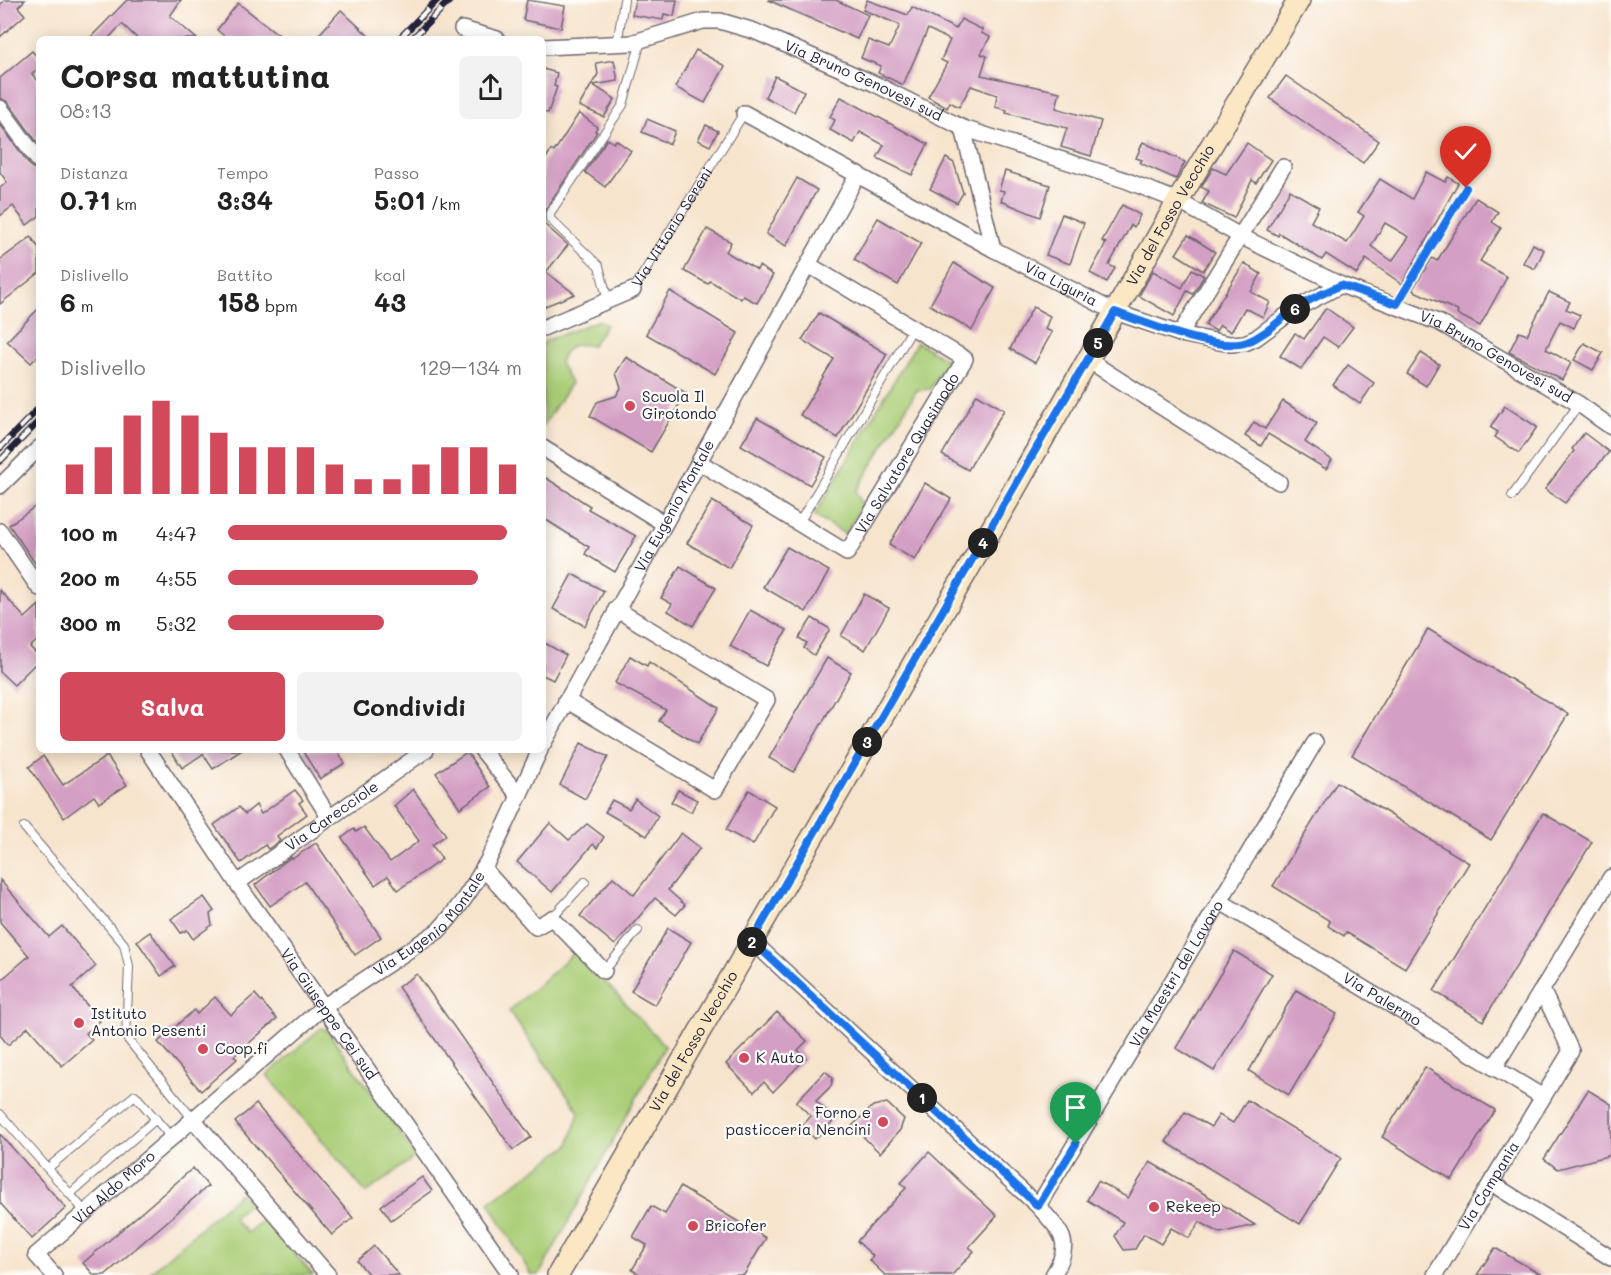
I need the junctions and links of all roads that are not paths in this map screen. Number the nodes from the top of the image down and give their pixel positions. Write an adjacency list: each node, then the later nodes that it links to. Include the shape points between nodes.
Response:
1 (624, 0): 6 (lane)
2 (1299, 0): 15 (street, Via del Fosso Vecchio)
3 (462, 29): 4 (street)
4 (486, 36)
5 (642, 40): 6 (street, Via Bruno Genovesi sud); 10 (street, Via Bruno Genovesi sud, via 703,21 732,24 873,83); 21 (lane, via 623,105 550,213 550,219 599,266)
6 (617, 45): 7 (street, Via Bruno Genovesi sud)
7 (546, 47)
8 (0, 108): 11 (street)
9 (744, 112): 13 (street); 20 (lane, Via Vittorio Sereni)
10 (963, 128): 15 (street, Via Bruno Genovesi sud); 17 (street)
11 (36, 157)
12 (1283, 167): 16 (street)
13 (858, 174): 17 (street); 18 (street, Via Eugenio Montale)
14 (1466, 188): 22 (lane)
15 (1178, 201): 16 (street, Via Bruno Genovesi sud); 23 (street, Via del Fosso Vecchio)
16 (1242, 237): 19 (street, Via Bruno Genovesi sud); 26 (street)
17 (993, 249): 23 (street, Via Liguria)
18 (808, 265): 25 (street, Via Salvatore Quasimodo); 32 (street, Via Eugenio Montale)
19 (1341, 285): 22 (street, Via Bruno Genovesi sud); 26 (street, Via Liguria, via 1295,309 1245,343)
20 (633, 290): 21 (street, Via Vittorio Sereni)
21 (608, 301): 24 (street, Via Vittorio Sereni)
22 (1397, 304): 28 (street, Via Bruno Genovesi sud, via 1484,346)
23 (1115, 312): 26 (street, Via Liguria); 27 (street, Via del Fosso Vecchio)
24 (546, 327)
25 (913, 328): 37 (lane); 37 (street, Via Salvatore Quasimodo, via 965,359 847,553)
26 (1180, 334)
27 (1088, 360): 33 (street); 60 (street, Via del Fosso Vecchio)
28 (1580, 404): 29 (street, Via Bruno Genovesi sud); 35 (lane)
29 (1611, 427)
30 (546, 450): 36 (street)
31 (36, 451): 34 (street)
32 (699, 462): 36 (street, Via Eugenio Montale); 37 (street, Via Salvatore Quasimodo)
33 (1279, 482)
34 (0, 486)
35 (1512, 496)
36 (663, 523): 41 (street, Via Eugenio Montale)
37 (799, 523)
38 (0, 531): 40 (street)
39 (0, 540): 40 (lane, via 27,579)
40 (36, 584)
41 (616, 609): 42 (street, Via Eugenio Montale); 42 (street, via 767,700 715,790)
42 (566, 700): 43 (street, Via Eugenio Montale)
43 (546, 738)
44 (1315, 742): 57 (street, Via Maestri del Lavoro)
45 (150, 753): 56 (street, Via Giuseppe Cei sud)
46 (289, 753): 51 (street)
47 (422, 753): 51 (street, Via Carecciole)
48 (485, 753): 50 (street)
49 (539, 753): 50 (street, Via Eugenio Montale)
50 (519, 796): 53 (street, Via Eugenio Montale)
51 (329, 818): 56 (street, Via Carecciole)
52 (24, 827): 67 (lane, via 124,944 129,966 126,1037)
53 (483, 868): 58 (street, via 536,927); 63 (street, Via Eugenio Montale, via 461,905 438,931)
54 (1611, 877): 62 (street)
55 (585, 882): 58 (lane)
56 (237, 883): 63 (street, Via Giuseppe Cei sud)
57 (1221, 902): 64 (street, Via Palermo); 73 (street, Via Maestri del Lavoro)
58 (552, 918): 61 (street)
59 (638, 930): 61 (lane)
60 (752, 941): 73 (street); 79 (street, Via del Fosso Vecchio)
61 (604, 971)
62 (1542, 990): 64 (street); 65 (street, Via Campania, via 1571,1051)
63 (323, 1007): 67 (street, Via Eugenio Montale); 78 (street, Via Giuseppe Cei sud)
64 (1494, 1068): 65 (street, Via Palermo)
65 (1543, 1097): 71 (street, Via Campania)
66 (0, 1114): 70 (lane)
67 (192, 1118): 69 (street, Via Aldo Moro); 77 (street)
68 (156, 1119): 69 (lane); 70 (lane, via 135,1095); 72 (lane)
69 (171, 1137): 74 (street, Via Aldo Moro)
70 (48, 1168): 72 (lane)
71 (1491, 1183): 75 (street); 81 (street, Via Campania)
72 (70, 1194): 74 (lane)
73 (1038, 1206): 80 (street, via 1059,1231 1065,1246)
74 (86, 1212): 76 (street, Via Aldo Moro, via 36,1255)
75 (1611, 1258)
76 (54, 1275)
77 (328, 1275)
78 (511, 1275)
79 (558, 1275)
80 (1053, 1275)
81 (1435, 1275)

